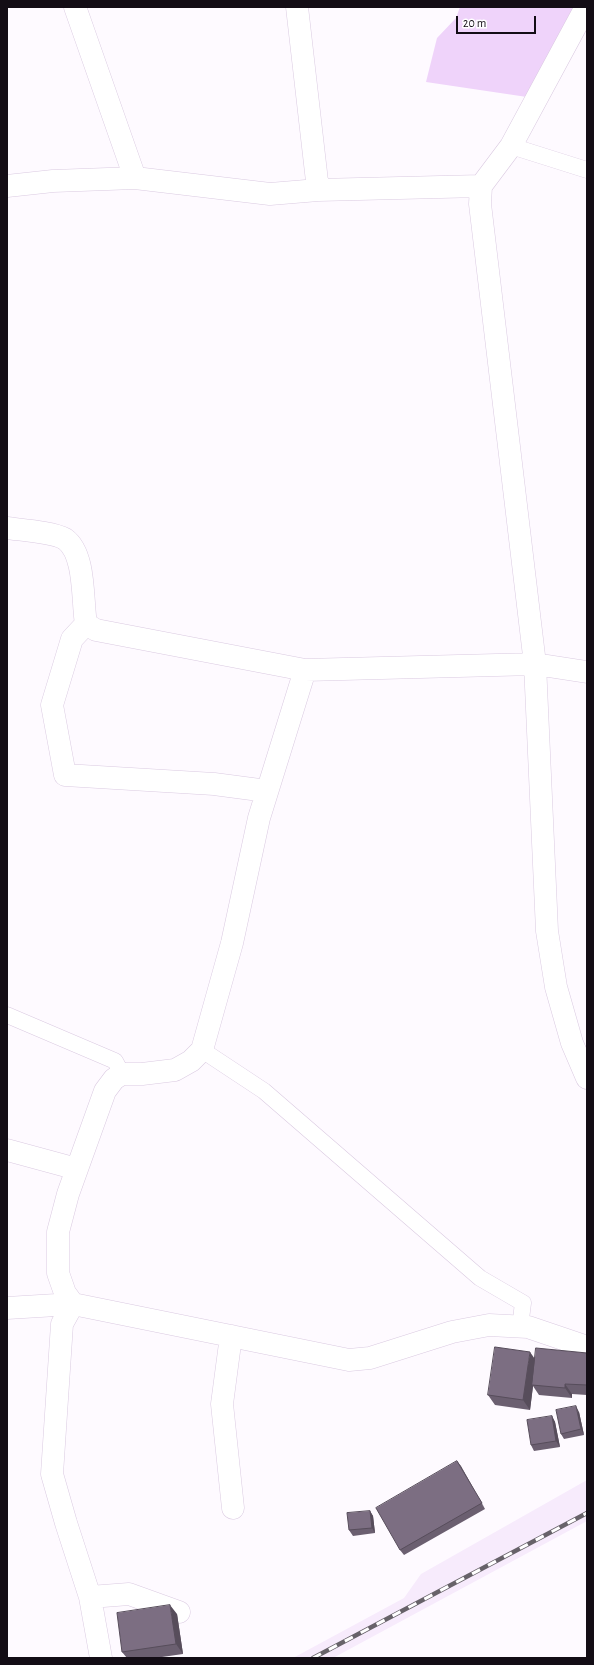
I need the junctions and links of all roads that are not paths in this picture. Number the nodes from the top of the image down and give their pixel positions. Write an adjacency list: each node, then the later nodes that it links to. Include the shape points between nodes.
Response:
1 (75, 7): 6 (street)
2 (297, 7): 9 (street)
3 (586, 7): 4 (street)
4 (511, 146): 5 (lane); 8 (street)
5 (587, 170)
6 (135, 178): 7 (street, via 53,181); 9 (street, via 270,194)
7 (7, 186)
8 (482, 186): 9 (street); 12 (street, via 480,204)
9 (318, 190)
10 (7, 528): 11 (street, via 64,539 74,550 79,560)
11 (86, 624): 13 (street, via 96,630); 15 (street, via 72,639 52,705 65,775 214,784)
12 (535, 664): 13 (street); 14 (street); 19 (street, via 547,931 556,987 572,1043)
13 (305, 670): 15 (street)
14 (587, 672)
15 (267, 791): 17 (street, via 232,943)
16 (7, 1015): 18 (lane, via 115,1061)
17 (202, 1050): 18 (street, via 191,1061 175,1070); 24 (lane, via 264,1092 480,1278 523,1303)
18 (122, 1074): 21 (street, via 114,1078 105,1092)
19 (587, 1078)
20 (7, 1150): 21 (street)
21 (77, 1169): 22 (street, via 58,1232 58,1273 64,1293)
22 (73, 1304): 23 (street); 25 (street); 28 (street, via 62,1324 52,1474)
23 (7, 1308)
24 (520, 1327): 25 (street, via 489,1325 460,1330 370,1358 349,1360); 26 (street, via 528,1327)
25 (231, 1336): 27 (street, via 222,1404)
26 (587, 1347)
27 (233, 1508)
28 (90, 1597): 29 (street, via 129,1594); 30 (street)
29 (179, 1612)
30 (101, 1658)

